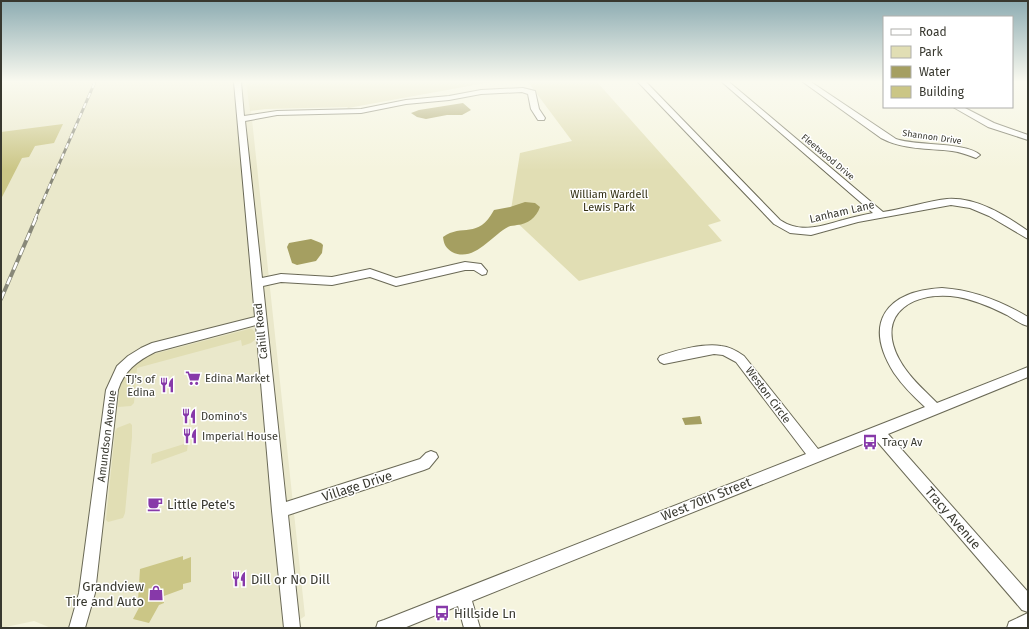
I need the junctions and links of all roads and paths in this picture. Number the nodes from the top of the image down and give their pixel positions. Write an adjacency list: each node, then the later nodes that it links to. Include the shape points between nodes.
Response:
1 (239, 111): 9 (street, Cahill Road)
2 (346, 111): 9 (street, via 277,113)
3 (537, 111): 8 (street)
4 (671, 111): 12 (street, Lanham Lane, via 781,225 798,232 813,232)
5 (759, 111): 12 (street, Fleetwood Drive)
6 (849, 111): 11 (street, Shannon Drive, via 895,142 961,150)
7 (965, 111): 10 (street, via 991,125)
8 (541, 118)
9 (240, 119): 15 (street, Cahill Road)
10 (1028, 138)
11 (976, 155)
12 (881, 215): 13 (street, Lanham Lane, via 941,202 963,204 987,210)
13 (1028, 236)
14 (482, 271): 15 (street, via 477,267 465,266 396,282 370,273 332,281 281,278)
15 (257, 282): 16 (street, Cahill Road)
16 (260, 320): 24 (street, Cahill Road); 28 (street, Amundson Avenue, via 152,348 129,361 114,380 87,592)
17 (1028, 322): 20 (street, via 993,303 957,293 926,293 913,296 892,309 885,329 891,356 900,371)
18 (664, 359): 22 (street, Weston Circle, via 719,350 740,359)
19 (1028, 372): 20 (street, West 70th Street)
20 (935, 409): 21 (street, West 70th Street)
21 (877, 431): 22 (street, West 70th Street); 26 (street, Tracy Avenue)
22 (815, 456): 25 (street, West 70th Street)
23 (431, 457): 24 (street, Village Drive, via 424,464)
24 (279, 511): 29 (street, Cahill Road)
25 (463, 596): 30 (street, West 70th Street); 31 (street)
26 (1028, 604)
27 (1028, 621): 32 (street)
28 (77, 628)
29 (292, 628)
30 (384, 628)
31 (472, 628)
32 (1015, 628)

